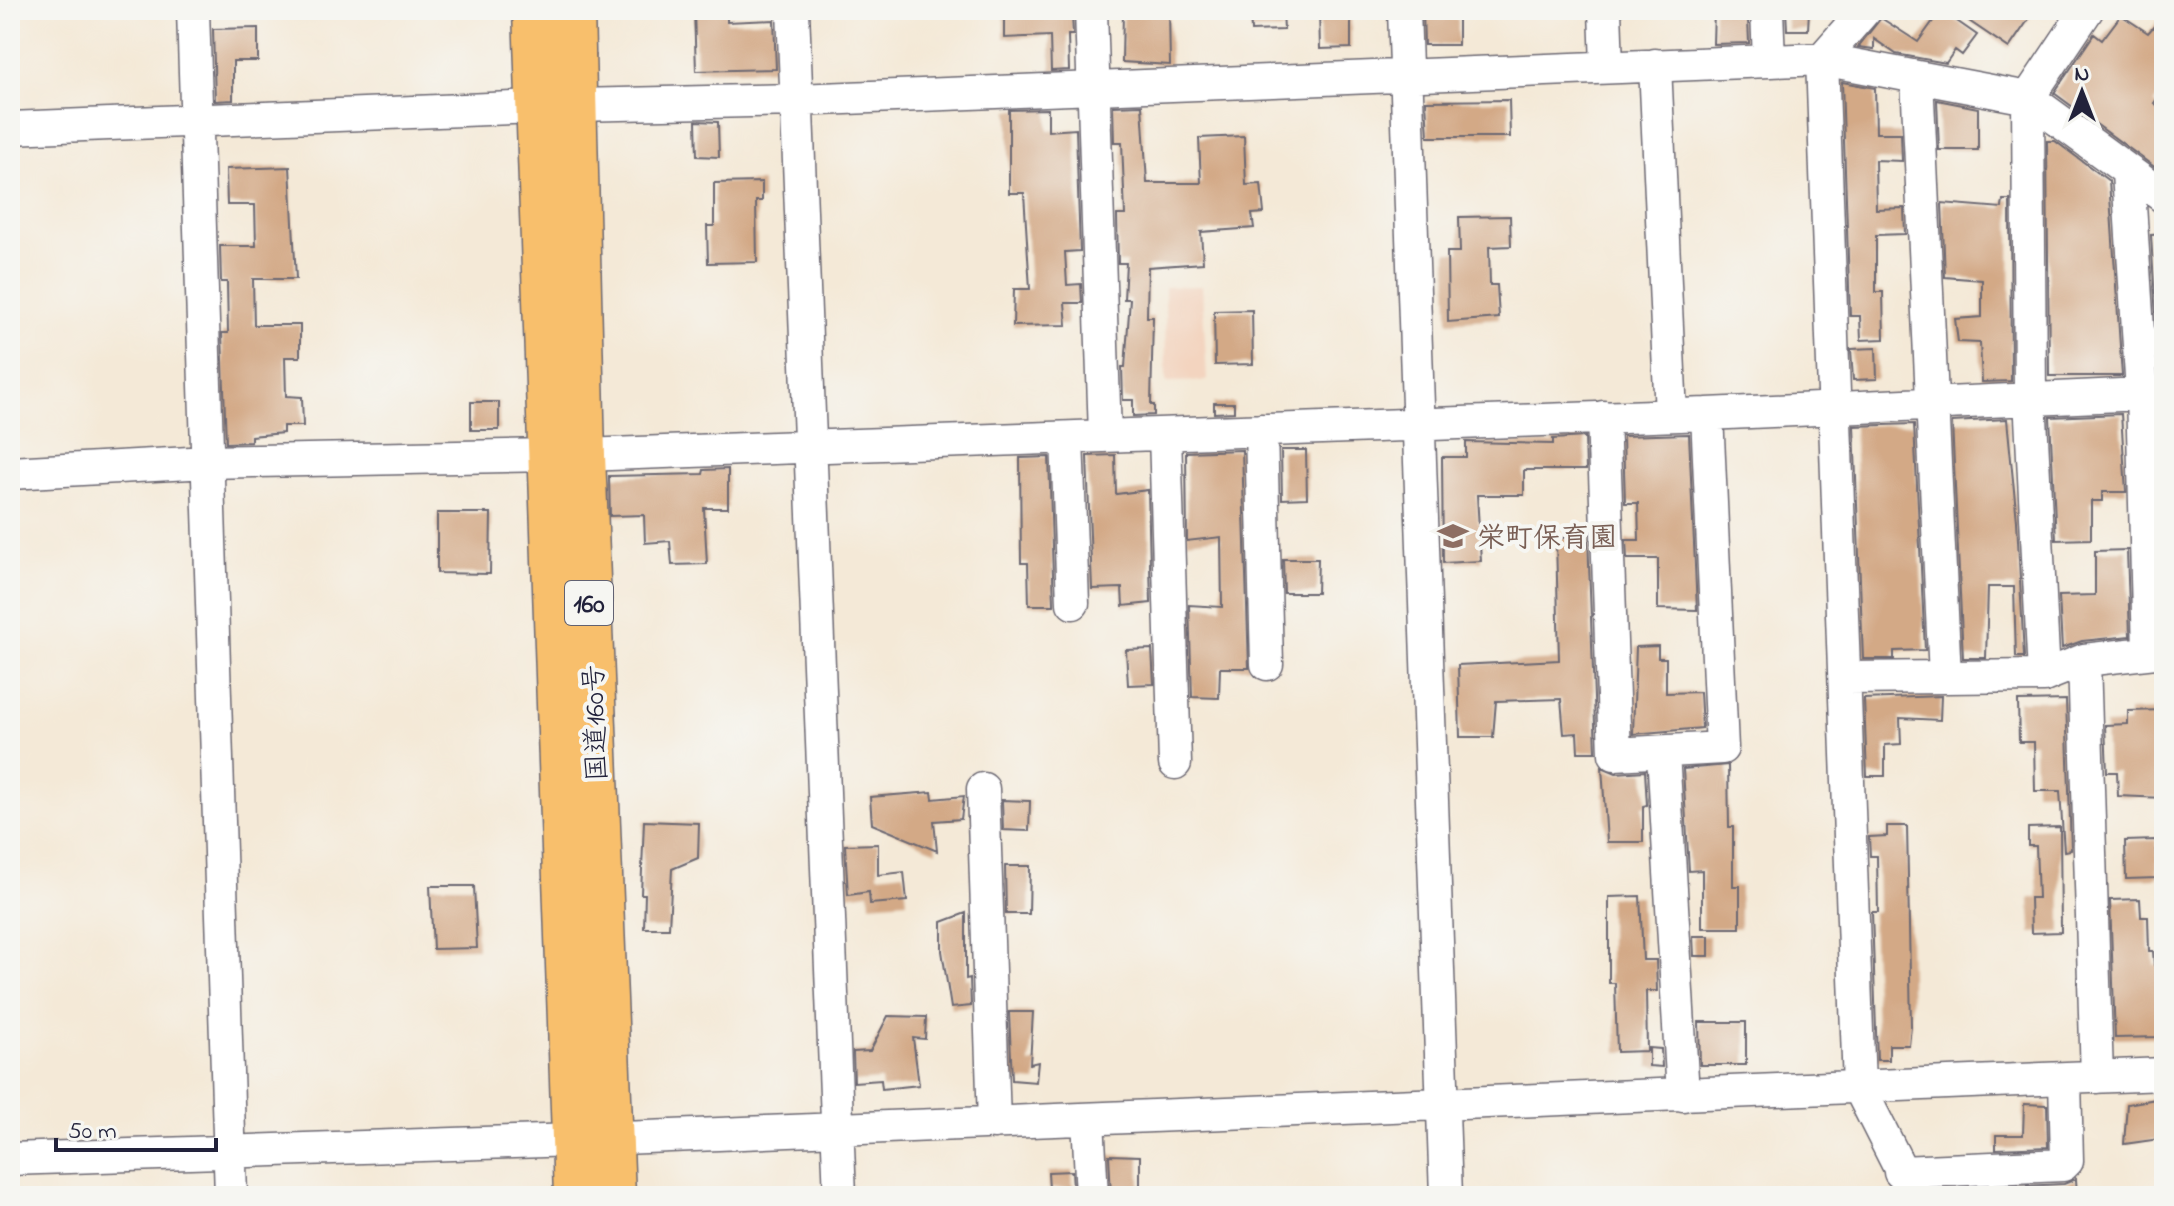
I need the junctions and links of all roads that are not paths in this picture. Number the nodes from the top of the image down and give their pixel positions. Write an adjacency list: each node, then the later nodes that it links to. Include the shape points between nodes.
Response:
1 (193, 10): 21 (street)
2 (535, 10): 20 (highway, 国道160号 / 160)
3 (572, 10): 20 (highway, 国道160号 / 160)
4 (793, 10): 19 (street)
5 (1091, 10): 17 (street)
6 (1404, 10): 15 (street)
7 (1605, 10): 14 (street)
8 (1767, 10): 12 (street)
9 (1865, 10): 11 (street)
10 (2087, 10): 18 (street)
11 (1822, 59): 12 (street); 16 (street); 28 (street)
12 (1769, 61): 13 (street)
13 (1655, 65): 14 (street); 30 (street)
14 (1607, 67): 15 (street)
15 (1407, 74): 17 (street); 32 (street)
16 (1917, 78): 18 (street); 27 (street)
17 (1093, 86): 19 (street); 35 (street)
18 (2028, 98): 23 (street); 26 (street)
19 (796, 100): 20 (street); 37 (street)
20 (557, 106): 21 (street); 38 (highway, 国道160号 / 160)
21 (197, 121): 22 (street); 39 (street)
22 (10, 128)
23 (2128, 173): 24 (street); 25 (street)
24 (2164, 197)
25 (2153, 393): 26 (street); 42 (street)
26 (2030, 397): 27 (street); 45 (street)
27 (1931, 404): 28 (street); 46 (street)
28 (1834, 408): 29 (street); 47 (street)
29 (1707, 414): 30 (street); 48 (street, via 1722,748)
30 (1671, 415): 31 (street)
31 (1603, 417): 32 (street); 48 (street, via 1615,754)
32 (1417, 423): 33 (street); 55 (street)
33 (1261, 430): 34 (street); 44 (street)
34 (1165, 434): 35 (street); 49 (street)
35 (1105, 436): 36 (street)
36 (1067, 438): 37 (street); 41 (street)
37 (811, 449): 38 (street); 58 (street)
38 (567, 455): 39 (street); 59 (highway, 国道160号 / 160)
39 (208, 462): 40 (street); 60 (street)
40 (10, 473)
41 (1073, 603)
42 (2156, 651): 43 (street)
43 (2084, 660): 45 (street); 52 (street)
44 (1267, 664)
45 (2044, 676): 46 (street)
46 (1945, 677): 47 (street)
47 (1847, 678): 53 (street)
48 (1663, 752): 54 (street)
49 (1175, 763)
50 (983, 789): 57 (street)
51 (2164, 1074): 52 (street)
52 (2081, 1078): 53 (street); 62 (street, via 2063,1165)
53 (1859, 1087): 54 (street); 62 (street)
54 (1683, 1095): 55 (street)
55 (1443, 1105): 56 (street); 68 (street)
56 (1088, 1119): 57 (street); 67 (street)
57 (994, 1123): 58 (street)
58 (838, 1129): 59 (street); 66 (street)
59 (593, 1139): 60 (street); 64 (highway, 国道160号 / 160); 65 (highway, 国道160号 / 160)
60 (229, 1153): 61 (street); 63 (street)
61 (10, 1159)
62 (1907, 1184)
63 (231, 1196)
64 (576, 1196)
65 (613, 1196)
66 (840, 1196)
67 (1092, 1196)
68 (1446, 1196)

